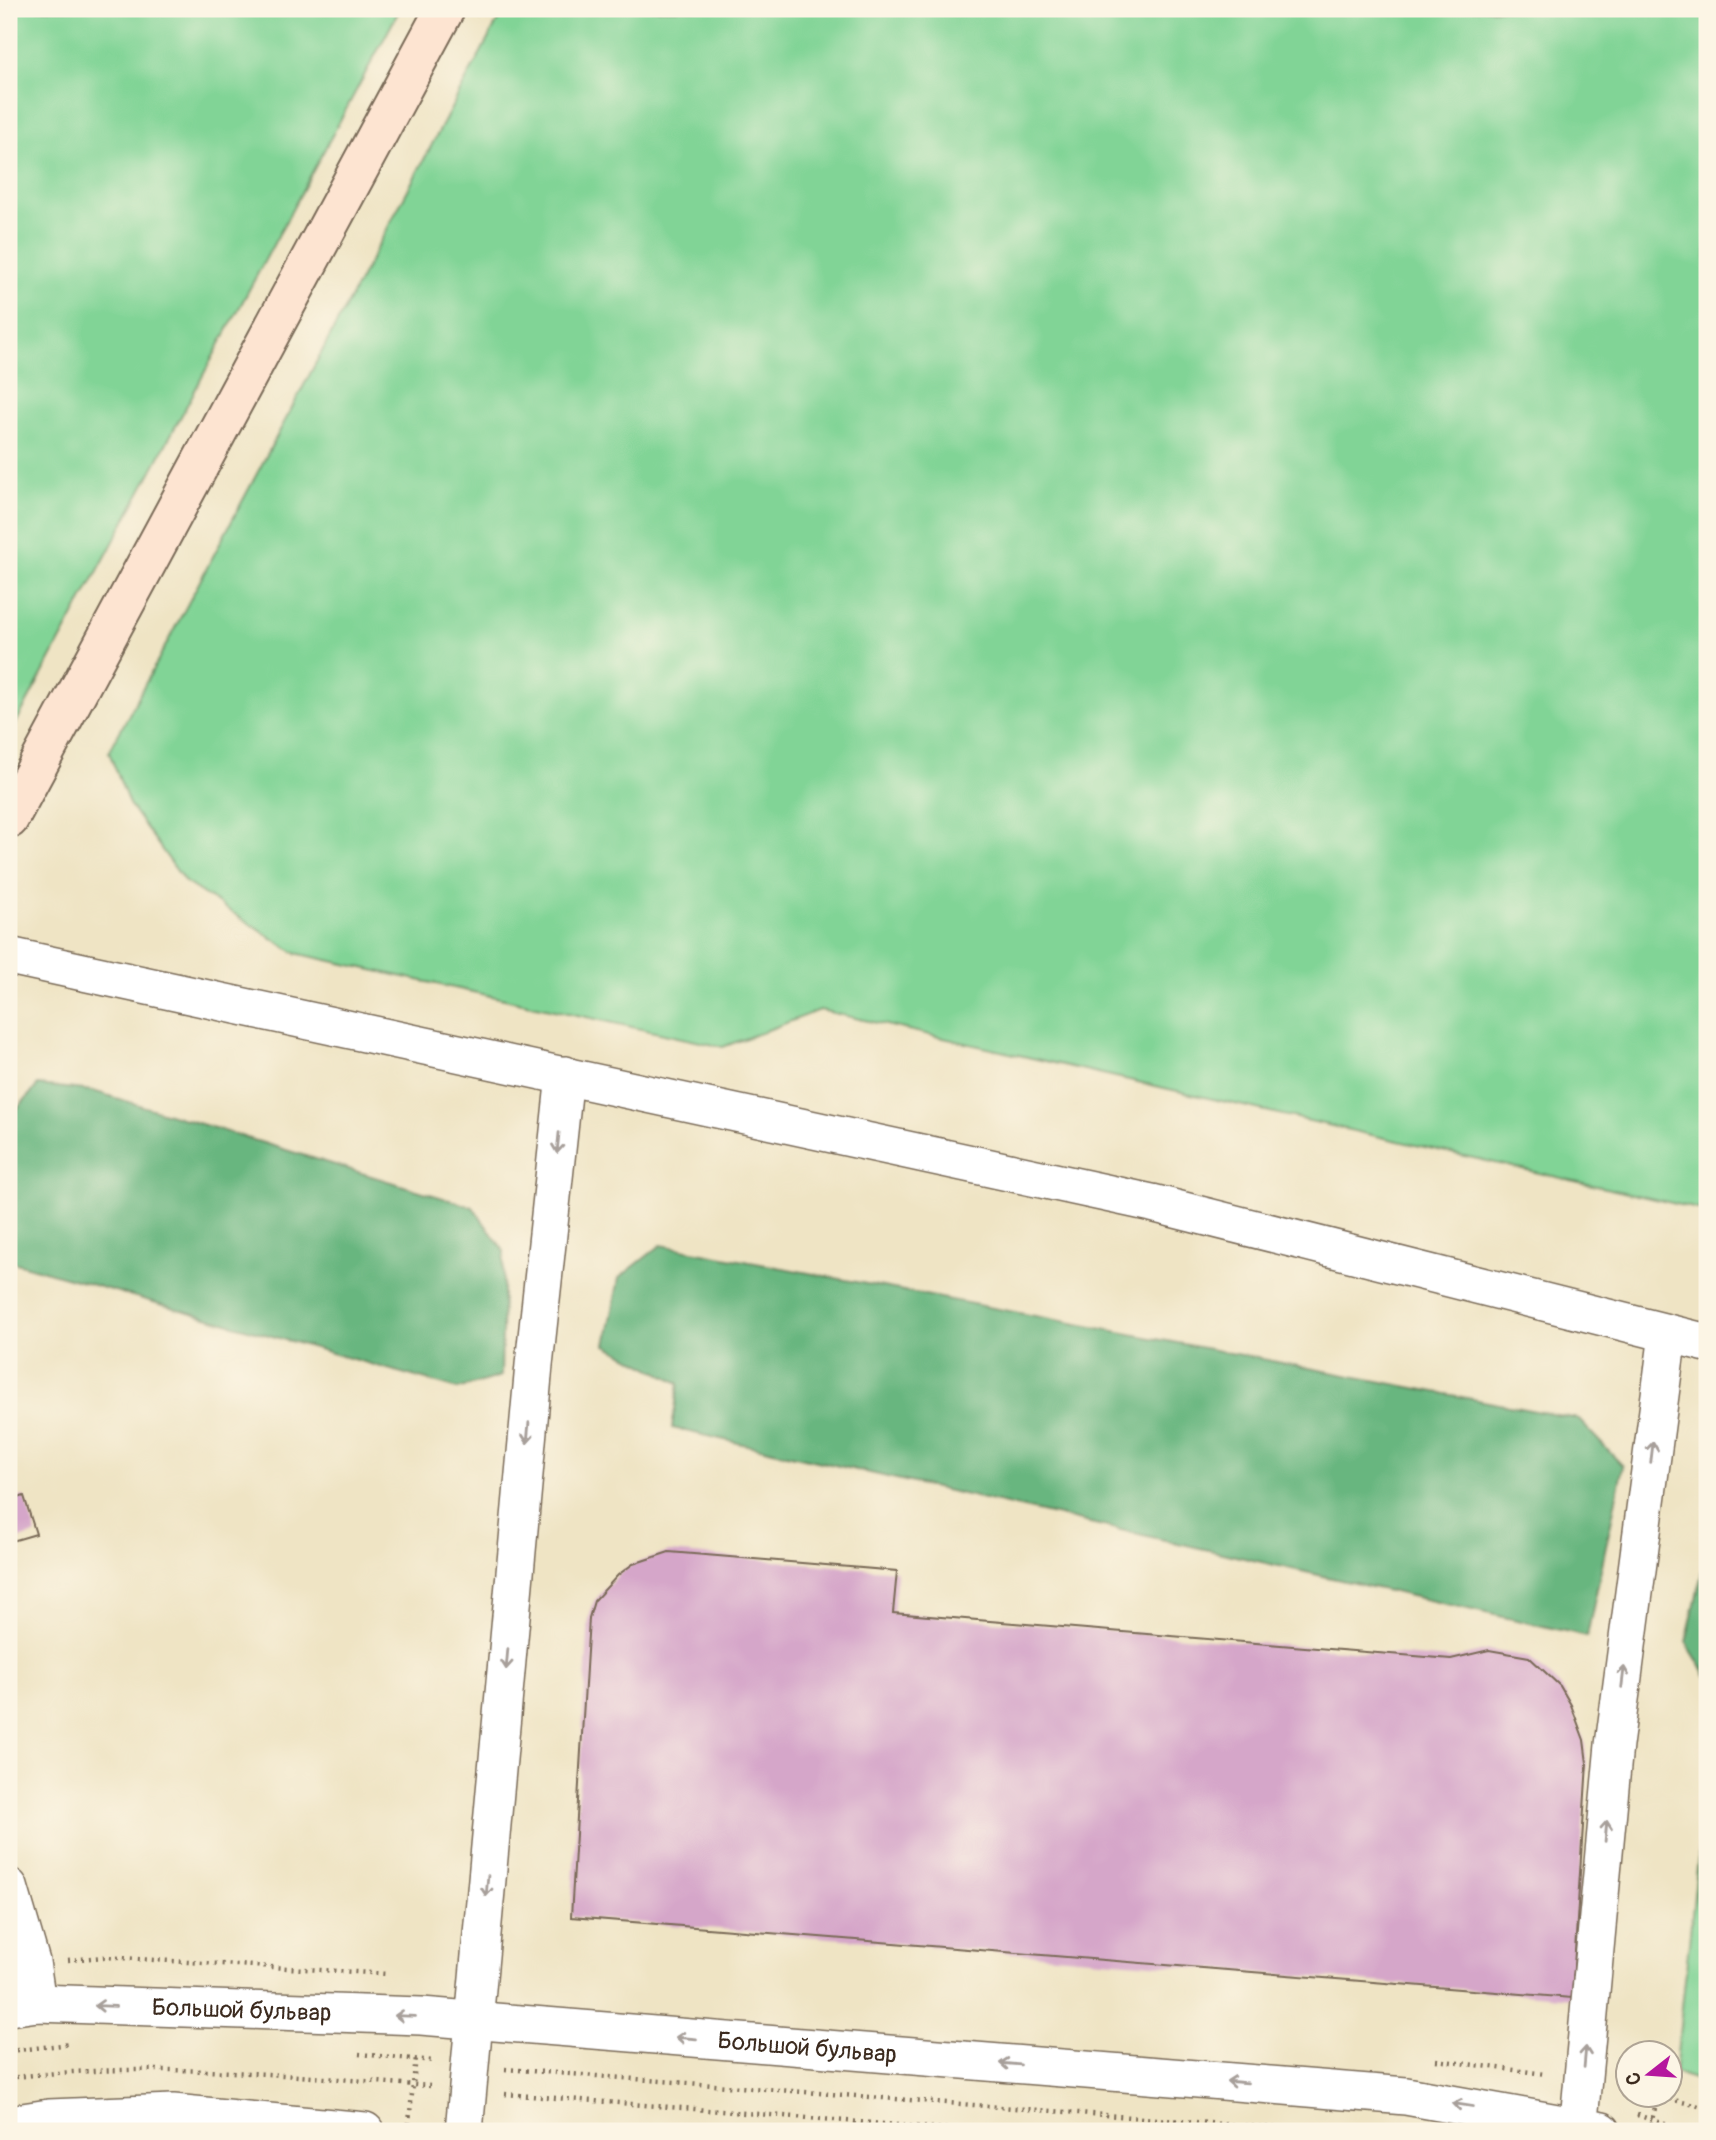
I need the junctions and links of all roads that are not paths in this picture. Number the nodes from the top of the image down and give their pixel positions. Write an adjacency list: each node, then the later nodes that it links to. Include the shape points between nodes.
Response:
1 (445, 9): 2 (street)
2 (9, 819)
3 (9, 956): 4 (street)
4 (565, 1075): 5 (street, via 1152,1203); 9 (street, one-way to 9)
5 (1668, 1334): 6 (street); 11 (street, one-way to 5, via 1614,1745)
6 (1707, 1343)
7 (9, 1887): 8 (street, via 30,1962)
8 (23, 2005): 9 (street, Большой бульвар, one-way to 8)
9 (474, 2020): 11 (street, Большой бульвар, one-way to 9, via 1406,2096); 13 (street)
10 (9, 2124): 12 (street, via 173,2113)
11 (1598, 2128)
12 (365, 2131)
13 (464, 2131)

